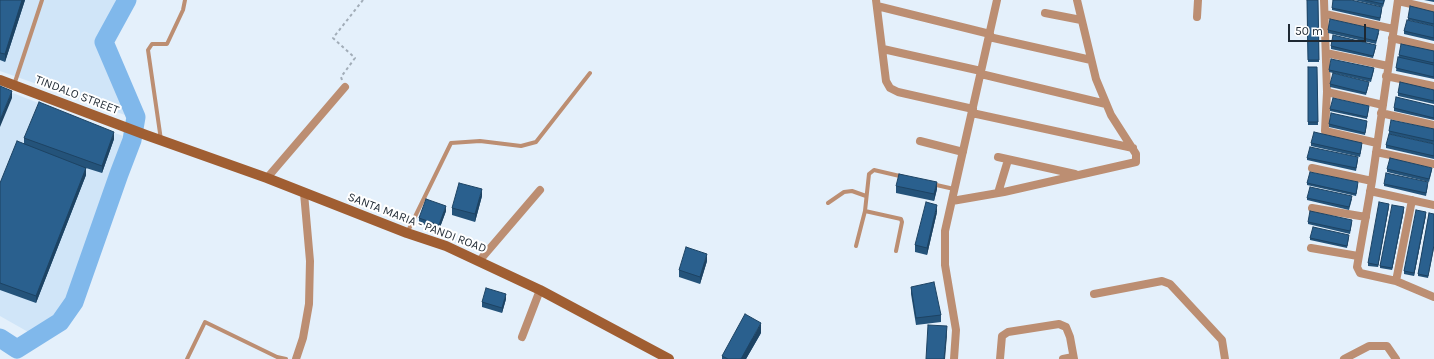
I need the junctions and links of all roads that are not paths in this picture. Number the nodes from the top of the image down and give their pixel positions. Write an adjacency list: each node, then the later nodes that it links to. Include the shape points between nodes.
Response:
1 (42, 0): 26 (lane)
2 (185, 0): 35 (lane, via 167,44 152,44 148,50)
3 (997, 0): 15 (street)
4 (1077, 0): 13 (street)
5 (1198, 0): 12 (street)
6 (1324, 0): 11 (street)
7 (1398, 1): 9 (street); 14 (street)
8 (876, 3): 15 (street); 18 (street)
9 (1434, 9)
10 (1045, 13): 13 (street)
11 (1326, 14): 14 (street); 19 (street)
12 (1197, 17)
13 (1081, 20): 20 (street)
14 (1393, 29): 16 (street)
15 (989, 35): 20 (street); 23 (street)
16 (1392, 38): 17 (street); 21 (street)
17 (1434, 48)
18 (882, 49): 23 (street); 32 (street, via 886,81 890,88)
19 (1326, 53): 21 (street); 29 (street)
20 (1091, 60): 30 (street)
21 (1388, 66): 24 (street)
22 (590, 73): 62 (lane, via 536,142 521,146 480,141 451,143)
23 (981, 73): 30 (street); 32 (street)
24 (1386, 76): 27 (street); 31 (street)
25 (0, 80): 26 (main road, TINDALO STREET)
26 (14, 85): 34 (main road, TINDALO STREET)
27 (1434, 86)
28 (345, 87): 45 (street)
29 (1327, 92): 31 (street); 38 (street, via 1326,131)
30 (1106, 104): 37 (street)
31 (1382, 109): 33 (street); 38 (street)
32 (972, 111): 37 (street); 39 (street)
33 (1434, 125)
34 (146, 135): 35 (main road, SANTA MARIA - PANDI ROAD)
35 (161, 141): 45 (main road, SANTA MARIA - PANDI ROAD)
36 (920, 142): 39 (street)
37 (1132, 148): 44 (street, via 1137,158 1136,162)
38 (1377, 148): 42 (street); 47 (street)
39 (963, 152): 49 (street)
40 (998, 157): 41 (street)
41 (1008, 160): 44 (street); 53 (street)
42 (1434, 164)
43 (1312, 168): 47 (street)
44 (1077, 175): 53 (street)
45 (267, 178): 52 (main road, SANTA MARIA - PANDI ROAD)
46 (910, 179): 54 (lane, via 870,171)
47 (1372, 181): 51 (street)
48 (925, 182): 49 (lane)
49 (955, 189): 56 (street)
50 (540, 190): 67 (street)
51 (1370, 191): 55 (street); 61 (street)
52 (304, 193): 62 (main road, SANTA MARIA - PANDI ROAD); 77 (street, via 310,261 308,304)
53 (998, 193): 56 (street)
54 (866, 196): 57 (lane, via 844,192); 60 (lane)
55 (1412, 200): 58 (street); 68 (street)
56 (952, 201): 78 (street, via 945,231 945,265 956,330)
57 (828, 203)
58 (1434, 205)
59 (1312, 208): 61 (street)
60 (865, 211): 63 (lane); 65 (lane, via 900,219 902,222)
61 (1366, 217): 66 (street)
62 (407, 233): 67 (main road, SANTA MARIA - PANDI ROAD)
63 (856, 246)
64 (1311, 248): 66 (street)
65 (896, 250)
66 (1358, 256): 68 (street, via 1357,267 1360,273)
67 (480, 260): 69 (main road, SANTA MARIA - PANDI ROAD)
68 (1396, 281): 71 (street)
69 (540, 290): 72 (street); 73 (main road, SANTA MARIA - PANDI ROAD)
70 (1094, 294): 81 (street, via 1162,281 1170,284 1222,340)
71 (1434, 295)
72 (522, 337)
73 (665, 358)
74 (1073, 358): 79 (street, via 1070,336 1066,327 1058,324 1008,332 1002,336); 80 (street)
75 (187, 359): 76 (lane, via 205,322)
76 (286, 359)
77 (296, 359)
78 (954, 359)
79 (1000, 359)
80 (1063, 359)
81 (1225, 359)
82 (1344, 359): 83 (street, via 1369,346 1387,346)
83 (1396, 359)

